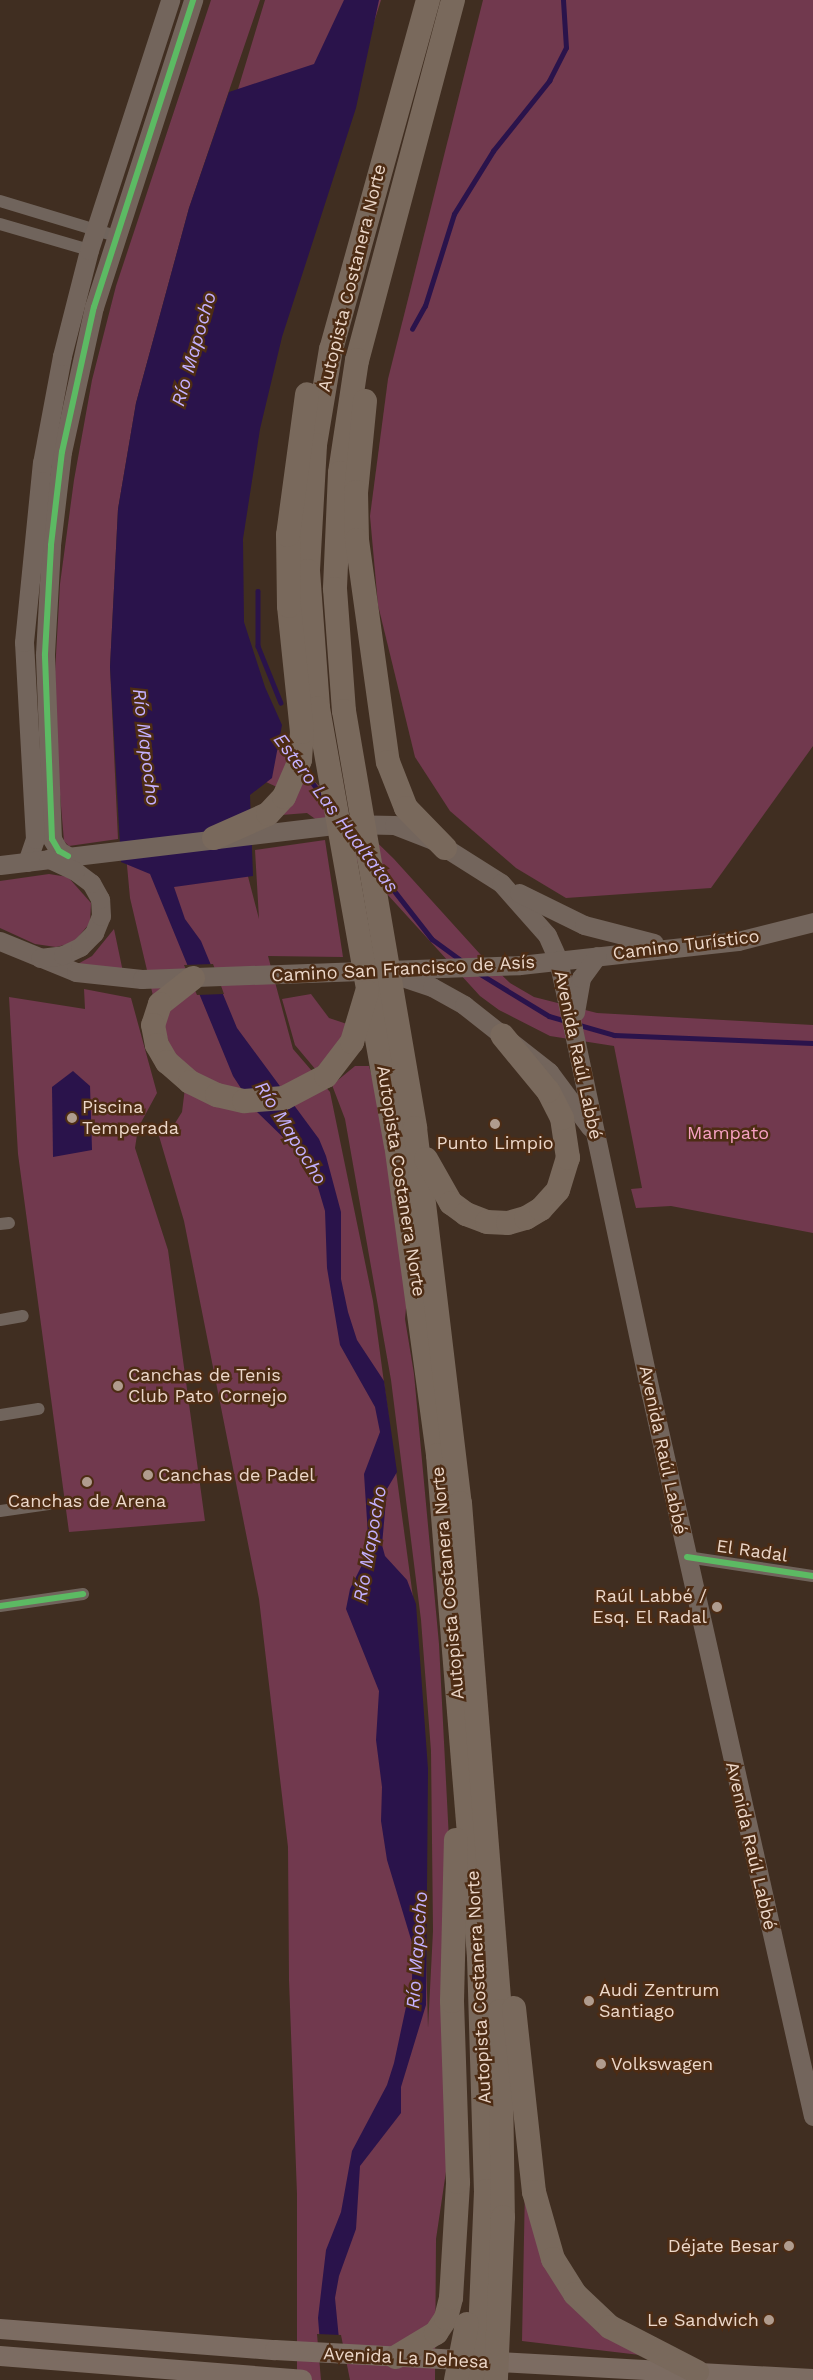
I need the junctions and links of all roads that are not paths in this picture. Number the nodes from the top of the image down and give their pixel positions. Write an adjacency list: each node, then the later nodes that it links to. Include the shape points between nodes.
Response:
1 (170, 0): 7 (main road)
2 (193, 0): 8 (main road)
3 (428, 0): 10 (highway, Autopista Costanera Norte)
4 (453, 0): 11 (highway, Autopista Costanera Norte)
5 (5, 203): 6 (street); 7 (street)
6 (3, 224): 9 (street)
7 (95, 230): 8 (street); 9 (main road)
8 (116, 236): 14 (main road, via 70,405 51,545 45,654 51,833 54,845)
9 (89, 250): 16 (main road, via 51,410 31,552 24,689 34,840)
10 (356, 256): 12 (highway, via 315,359 294,471 288,568 291,643 301,720 300,760 284,797 257,821); 24 (highway, Autopista Costanera Norte, via 321,398 311,487 310,616 325,753)
11 (382, 265): 13 (highway, via 356,492 362,594 393,781 413,818); 27 (highway, Autopista Costanera Norte, via 350,398 336,510 336,630)
12 (214, 838): 13 (main road, Camino San Francisco de Asís, via 345,824 380,824 407,829); 14 (main road, Camino San Francisco de Asís)
13 (445, 848): 17 (main road, Camino San Francisco de Asís)
14 (68, 856): 15 (main road, Camino San Francisco de Asís)
15 (47, 858): 16 (main road, Camino San Francisco de Asís); 22 (main road, via 75,871 91,883 100,899 101,916 94,933 72,952)
16 (9, 864)
17 (501, 882): 20 (main road, via 584,926); 23 (main road, Camino San Francisco de Asís, via 538,923)
18 (813, 922): 20 (main road, Camino Turístico, via 754,939)
19 (0, 941): 22 (main road, Camino San Francisco de Asís)
20 (675, 945): 21 (main road, Camino Turístico)
21 (597, 956): 23 (main road, Camino Turístico); 26 (main road)
22 (34, 958): 25 (main road, Camino San Francisco de Asís, via 87,975)
23 (558, 960): 24 (main road, Camino San Francisco de Asís, via 520,965 419,968); 26 (main road, Avenida Raúl Labbé)
24 (373, 977): 25 (main road, Camino San Francisco de Asís, via 288,974); 25 (highway, via 354,1035 336,1067 300,1092 256,1102 231,1099 202,1089 173,1068 160,1052 153,1031 156,1011 165,997); 27 (highway, Autopista Costanera Norte); 28 (main road, via 444,992)
25 (192, 978)
26 (570, 994): 30 (main road, Avenida Raúl Labbé)
27 (384, 1004): 29 (highway, Autopista Costanera Norte); 41 (highway, Autopista Costanera Norte, via 425,1337)
28 (502, 1035): 29 (highway, via 548,1091 565,1128 567,1166 562,1182 547,1203 526,1218 508,1223 487,1222 466,1214 441,1191); 30 (main road, via 558,1081)
29 (415, 1128): 42 (highway, Autopista Costanera Norte, via 454,1440)
30 (596, 1137): 37 (main road, Avenida Raúl Labbé)
31 (23, 1316): 32 (street)
32 (0, 1320)
33 (38, 1409): 34 (street)
34 (0, 1415)
35 (49, 1504): 36 (street)
36 (0, 1512)
37 (687, 1557): 38 (street, El Radal); 43 (main road, Avenida Raúl Labbé)
38 (813, 1576)
39 (83, 1594): 40 (street)
40 (0, 1606)
41 (460, 1726): 44 (highway, Autopista Costanera Norte, via 479,1957); 48 (highway, via 452,2001 457,2218 451,2298 446,2318 430,2338)
42 (489, 1846): 49 (highway, via 511,1978 534,2192 546,2244 569,2287 595,2315 638,2345); 55 (highway, Autopista Costanera Norte, via 503,2130)
43 (813, 2116)
44 (486, 2191): 45 (highway); 54 (highway, Autopista Costanera Norte)
45 (467, 2324): 52 (highway); 53 (highway)
46 (0, 2329): 48 (main road, Avenida La Dehesa)
47 (0, 2356): 51 (main road, Avenida La Dehesa)
48 (396, 2357): 49 (main road, Avenida La Dehesa)
49 (697, 2372): 50 (main road, Avenida La Dehesa)
50 (808, 2376)
51 (302, 2380)
52 (456, 2380)
53 (461, 2380)
54 (478, 2380)
55 (496, 2380)

